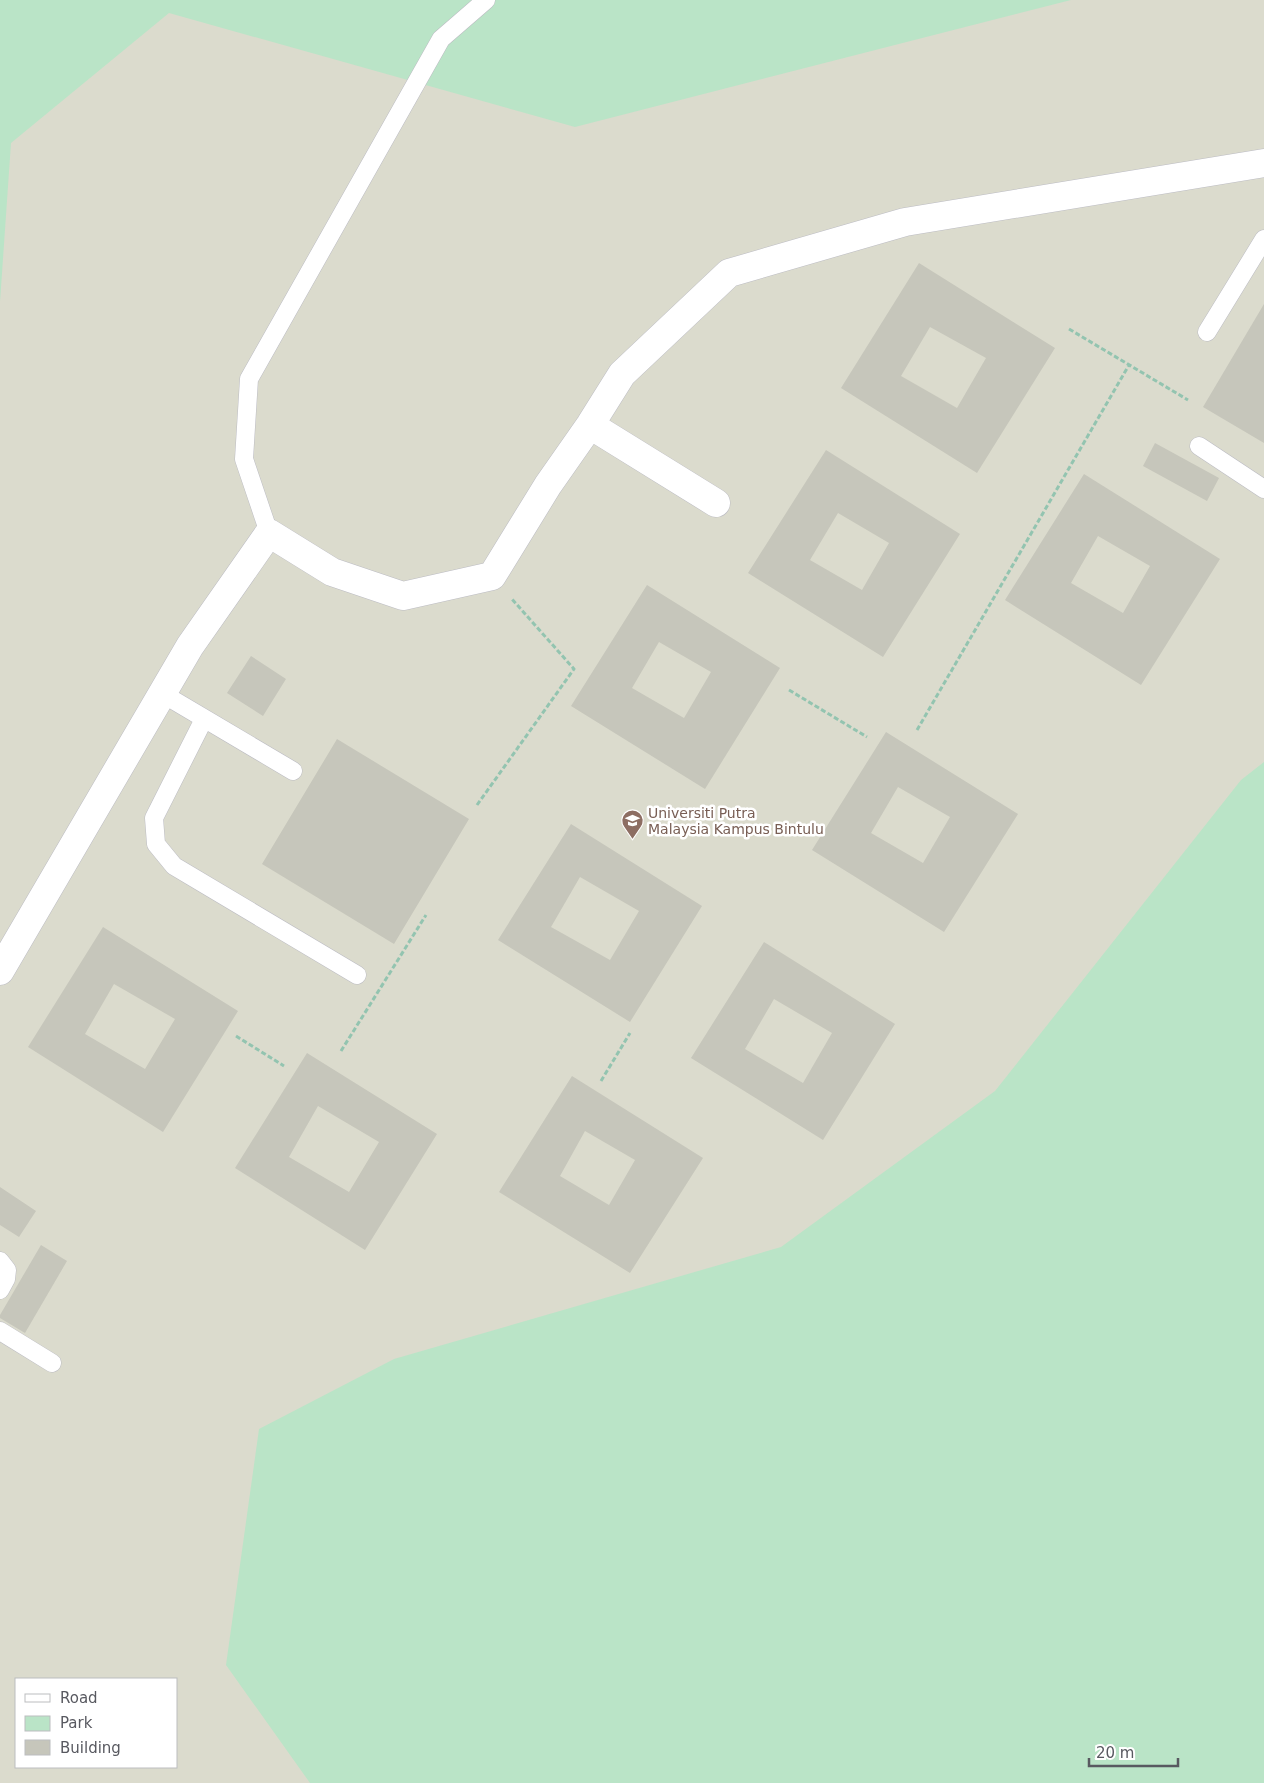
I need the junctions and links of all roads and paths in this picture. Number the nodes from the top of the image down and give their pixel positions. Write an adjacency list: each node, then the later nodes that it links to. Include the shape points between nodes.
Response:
1 (486, 0): 12 (lane, via 441,39 249,379 244,459)
2 (1264, 163): 8 (street, via 905,222 729,273 622,374)
3 (1264, 240): 5 (lane)
4 (1069, 328): 6 (path)
5 (1207, 332)
6 (1129, 365): 7 (path); 17 (path)
7 (1188, 400)
8 (590, 425): 11 (street); 13 (street, via 548,485)
9 (1199, 446): 10 (lane)
10 (1264, 489)
11 (716, 503)
12 (269, 533): 13 (street, via 332,572 403,596); 15 (street, via 190,646)
13 (492, 576): 20 (path, via 574,669)
14 (789, 690): 18 (path)
15 (163, 694): 16 (lane); 22 (street)
16 (204, 719): 19 (lane); 23 (lane, via 154,818 156,844 174,866)
17 (917, 730)
18 (867, 737)
19 (293, 771)
20 (477, 805)
21 (426, 915): 26 (path)
22 (0, 971)
23 (357, 975)
24 (630, 1033): 28 (path)
25 (236, 1036): 27 (path)
26 (341, 1051)
27 (284, 1066)
28 (601, 1081)
29 (0, 1261): 30 (lane, via 7,1270)
30 (0, 1290)
31 (0, 1331): 32 (lane)
32 (52, 1363)

